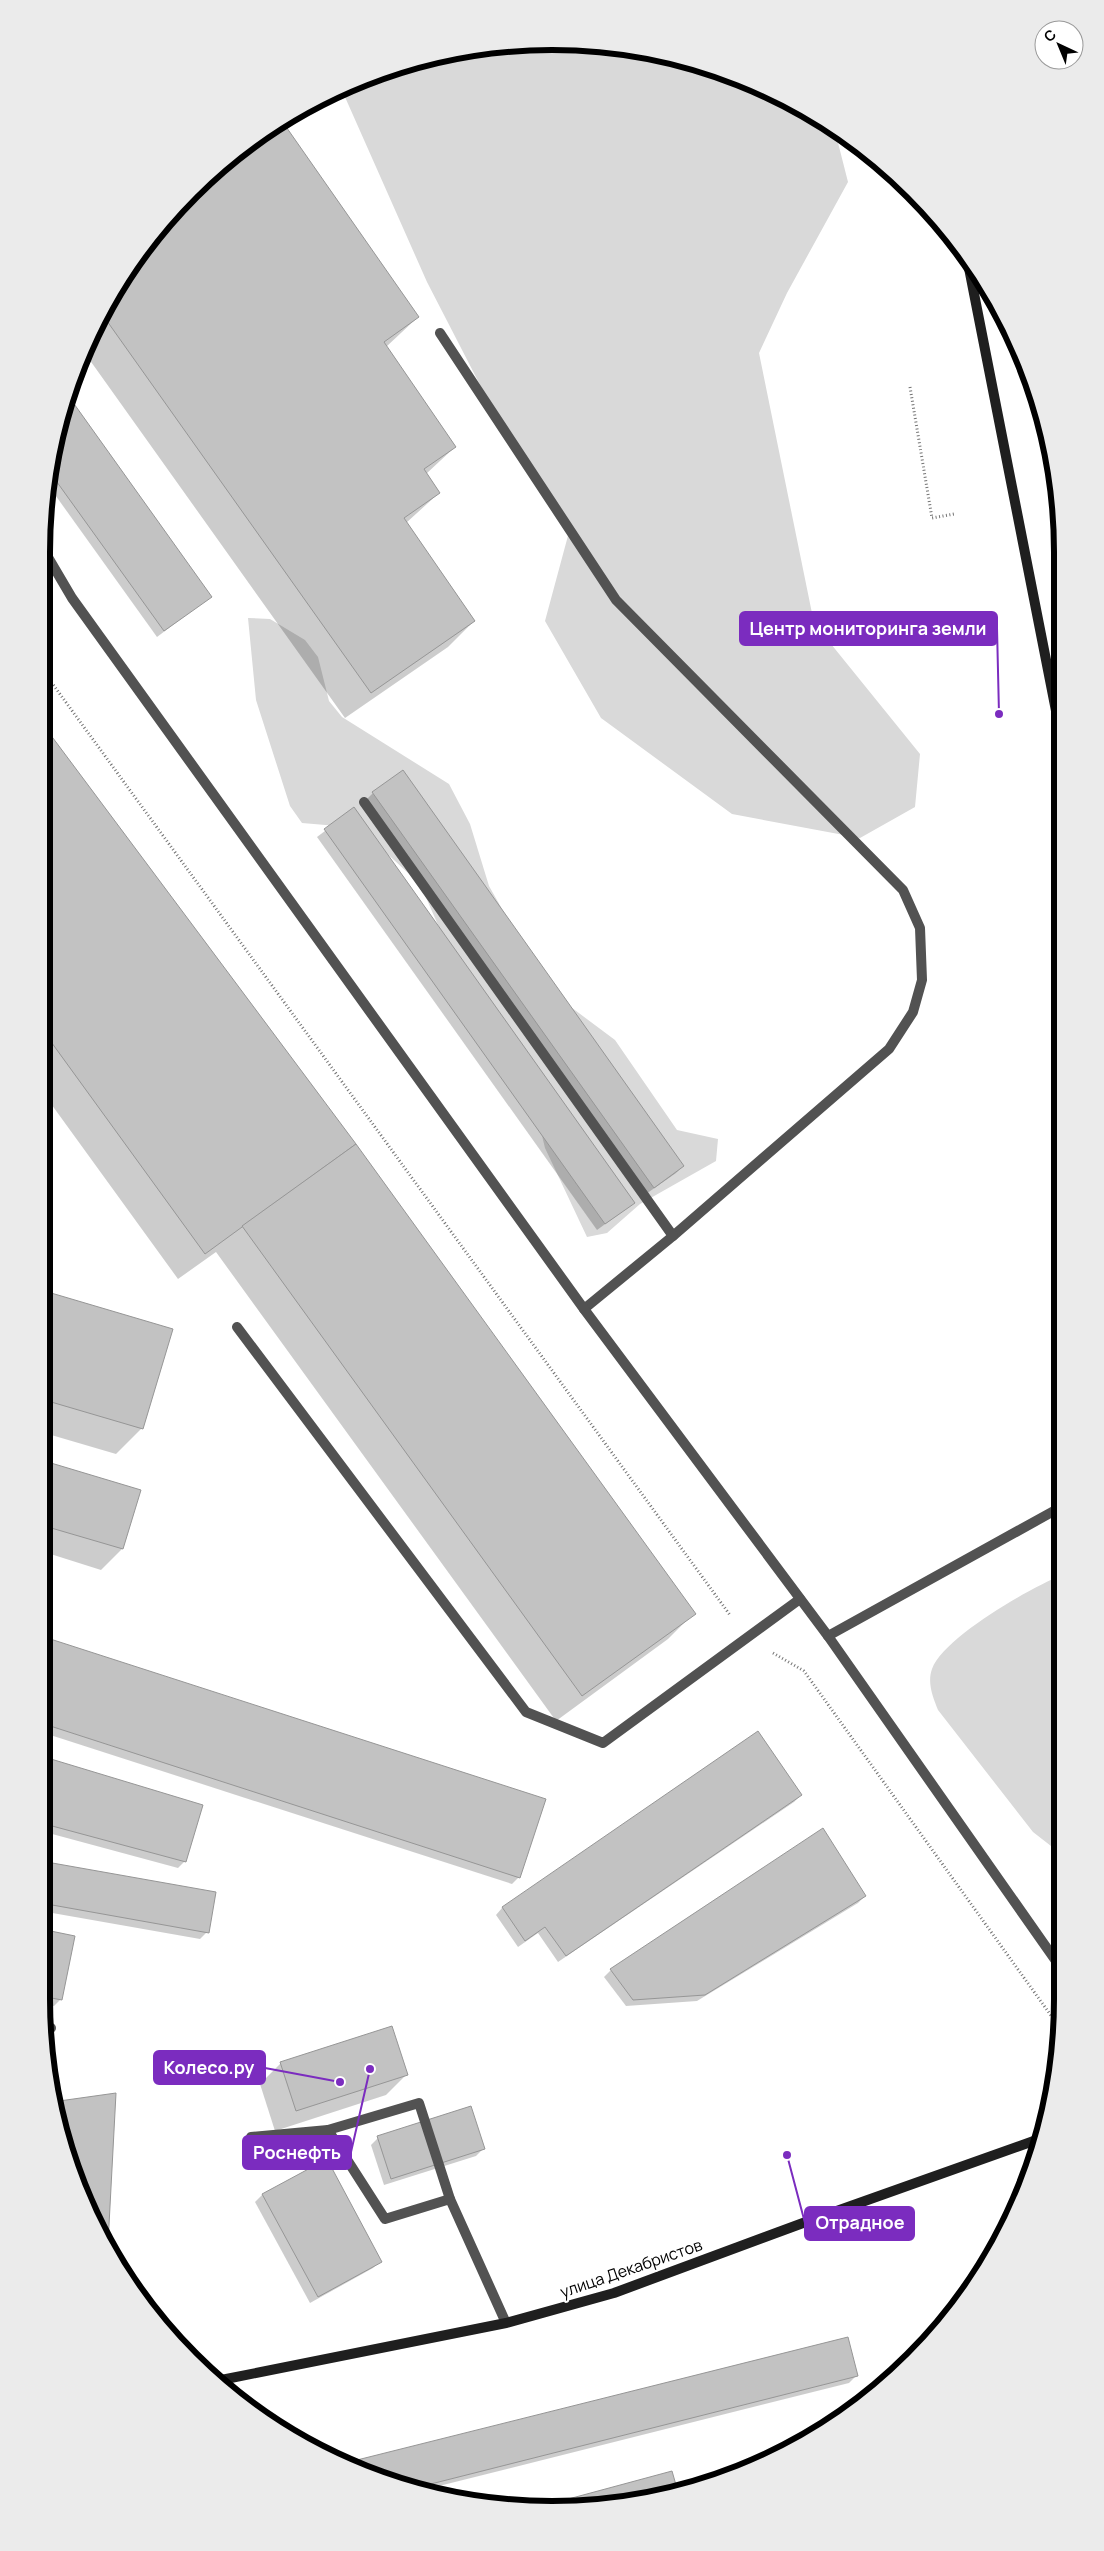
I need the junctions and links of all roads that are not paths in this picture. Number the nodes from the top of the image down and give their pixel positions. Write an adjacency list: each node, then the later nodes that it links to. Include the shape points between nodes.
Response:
1 (970, 275): 4 (main road)
2 (440, 333): 6 (street, via 616,600 903,890 920,928 922,980 913,1012 889,1049)
3 (50, 560): 7 (street, via 78,606)
4 (1054, 701)
5 (364, 802): 6 (street)
6 (673, 1236): 7 (street)
7 (584, 1309): 10 (street)
8 (237, 1327): 10 (street, via 526,1712 603,1743)
9 (1054, 1512): 11 (street)
10 (800, 1599): 11 (street)
11 (828, 1636): 12 (street)
12 (1054, 1958)
13 (328, 2130): 14 (street); 16 (street, via 384,2219); 16 (street, via 420,2104)
14 (251, 2138)
15 (1033, 2141): 17 (main road, улица Декабристов, via 614,2293)
16 (450, 2199): 17 (street)
17 (506, 2323): 18 (main road, улица Декабристов)
18 (225, 2379)

